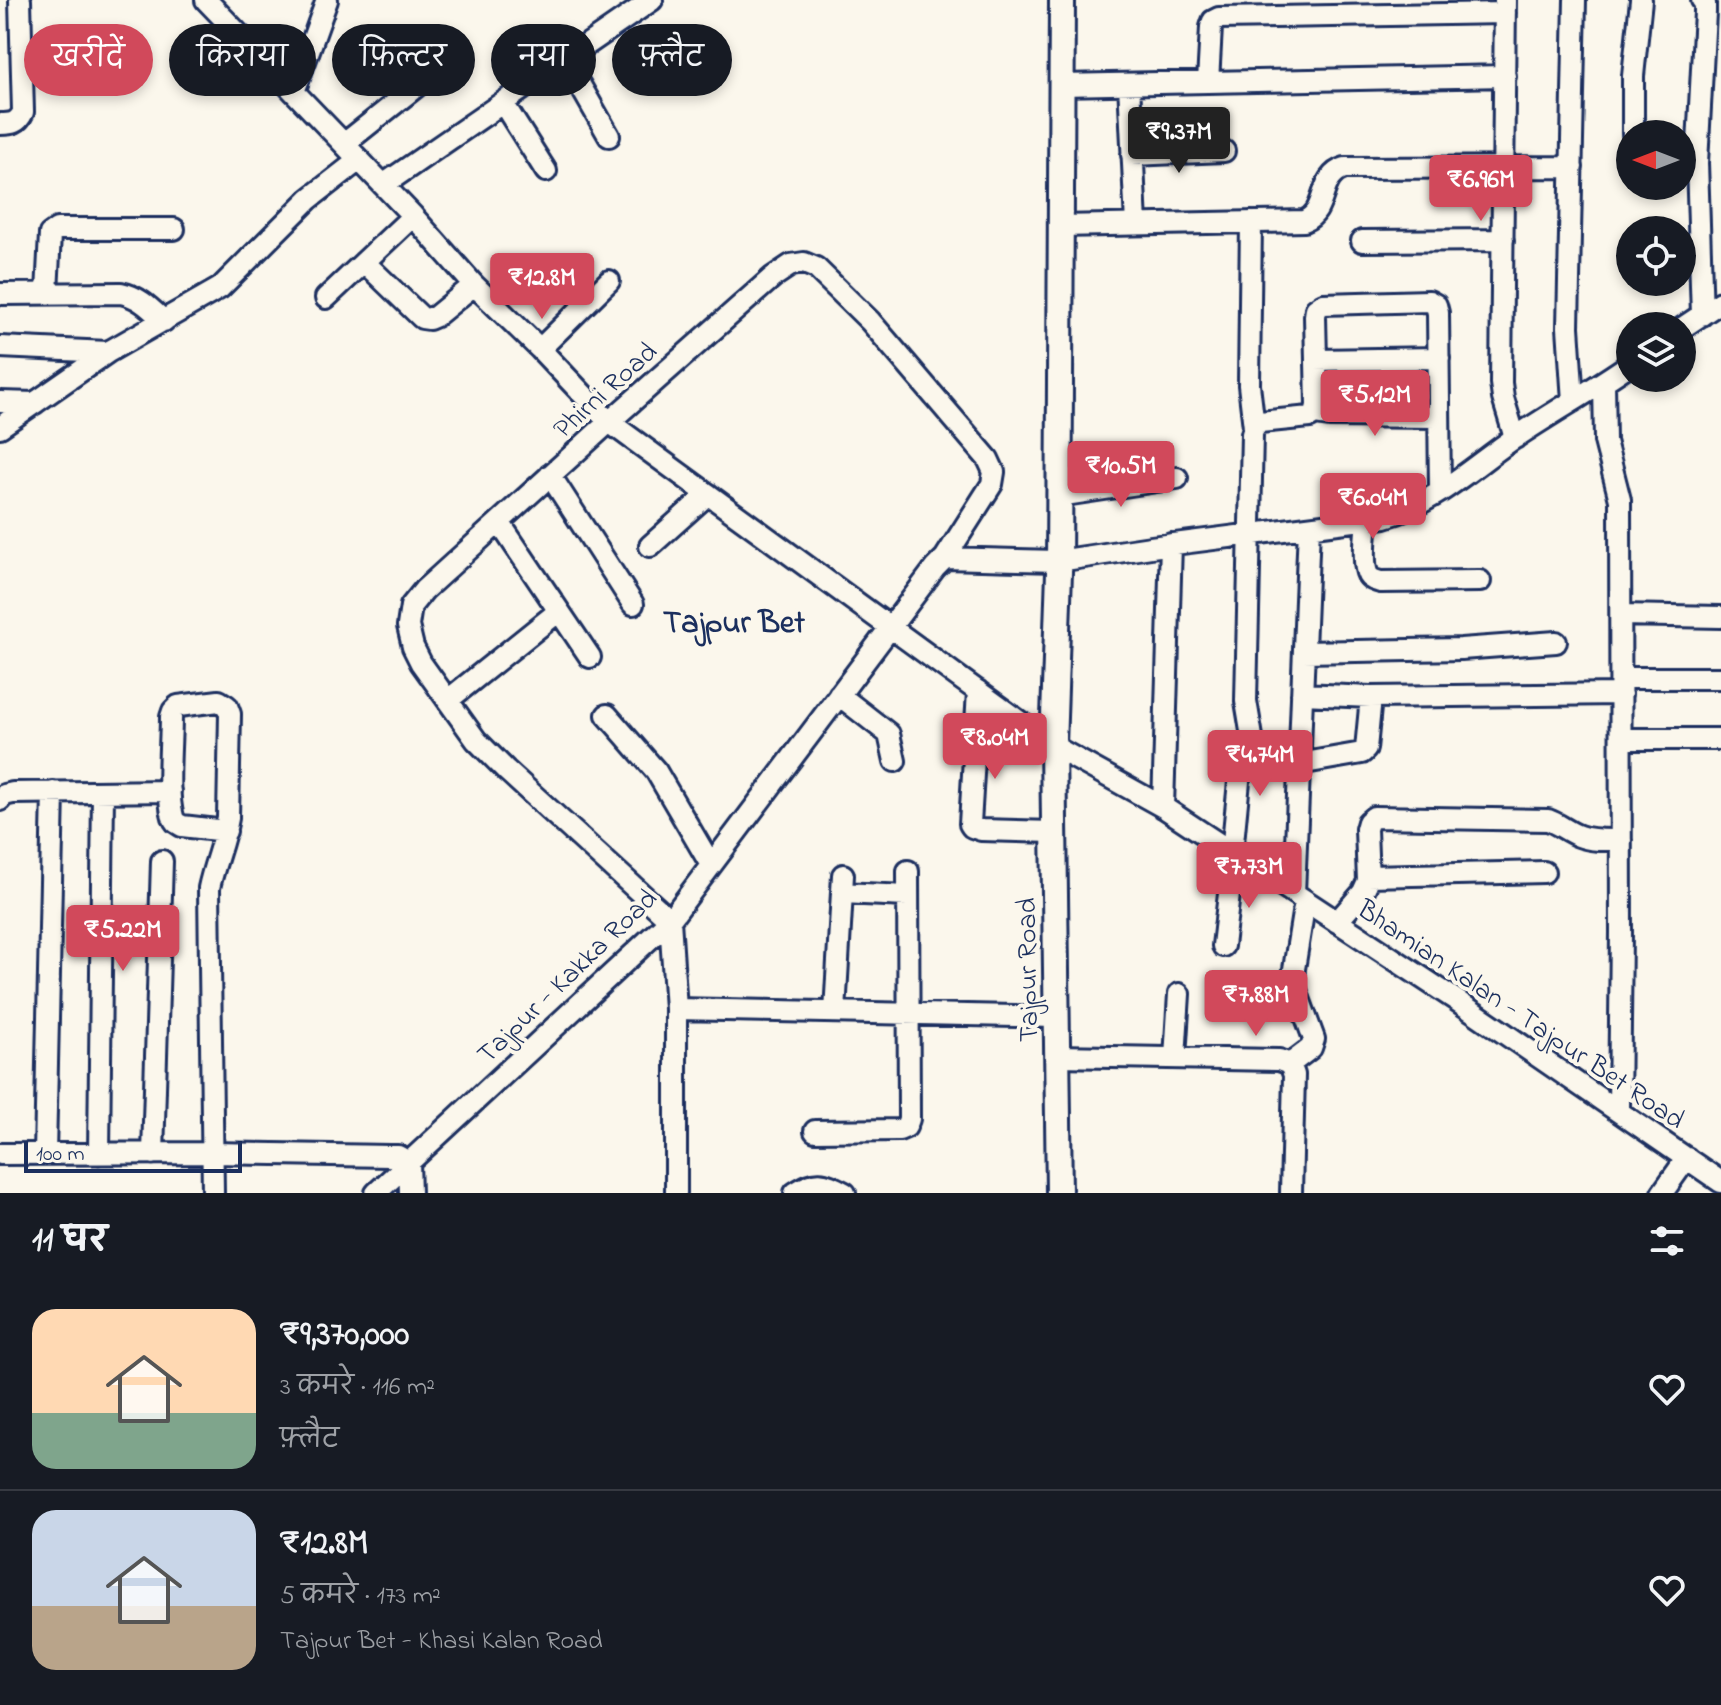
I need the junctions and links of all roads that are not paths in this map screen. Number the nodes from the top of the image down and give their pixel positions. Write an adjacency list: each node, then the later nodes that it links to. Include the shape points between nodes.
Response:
1 (206, 0): 10 (street, Bhamian Kalan - Tajpur Bet Road)
2 (327, 0): 11 (street)
3 (652, 0): 12 (street)
4 (1062, 0): 17 (main road, Tajpur Road)
5 (1575, 0): 32 (street)
6 (1641, 0): 23 (street)
7 (1702, 0): 24 (street)
8 (14, 4): 13 (street)
9 (1505, 6): 14 (street); 15 (street, via 1219,18 1211,27)
10 (229, 24)
11 (316, 31)
12 (596, 38)
13 (10, 66): 25 (street, via 23,112 13,124)
14 (1505, 76): 15 (street); 31 (street)
15 (1208, 82): 16 (street)
16 (1129, 84): 17 (street); 29 (street)
17 (1061, 85): 39 (main road, Tajpur Road)
18 (298, 96): 27 (street, Bhamian Kalan - Tajpur Bet Road)
19 (404, 96): 27 (street)
20 (513, 96): 22 (street)
21 (586, 96): 26 (street)
22 (503, 103): 33 (street); 34 (street)
23 (1633, 120)
24 (1693, 120)
25 (0, 124)
26 (609, 136)
27 (344, 144): 30 (street, Bhamian Kalan - Tajpur Bet Road)
28 (1224, 151): 29 (street)
29 (1132, 155): 38 (street)
30 (359, 160): 34 (street, Bhamian Kalan - Tajpur Bet Road); 52 (street, via 309,199 220,288)
31 (1504, 167): 32 (street); 37 (street, via 1345,168 1330,176 1312,218); 41 (street)
32 (1572, 167): 60 (street, via 1568,327)
33 (546, 171)
34 (383, 185): 36 (street, Bhamian Kalan - Tajpur Bet Road)
35 (1692, 200): 50 (street)
36 (413, 216): 43 (street); 45 (street, Bhamian Kalan - Tajpur Bet Road)
37 (1251, 222): 38 (street); 67 (street, via 1249,385)
38 (1136, 224): 39 (street)
39 (1060, 226): 73 (main road, Tajpur Road)
40 (174, 229): 46 (street, via 57,229 50,234)
41 (1503, 240): 42 (street); 68 (street, via 1501,383)
42 (1362, 241)
43 (364, 262): 45 (street, via 422,318 436,316); 48 (street)
44 (609, 281): 54 (street)
45 (474, 285): 54 (street, Bhamian Kalan - Tajpur Bet Road)
46 (47, 293): 47 (street); 52 (street, via 132,295)
47 (0, 294)
48 (326, 298)
49 (1721, 302): 50 (street)
50 (1702, 315): 51 (street)
51 (1696, 319)
52 (164, 321): 55 (street)
53 (0, 347): 55 (street)
54 (540, 349): 65 (street, Bhamian Kalan - Tajpur Bet Road)
55 (108, 352): 62 (street)
56 (1439, 358): 57 (street); 57 (street, via 1438,313 1429,301 1323,304 1315,316); 64 (street)
57 (1316, 360): 63 (street)
58 (1616, 374): 59 (street)
59 (1604, 382): 60 (street); 85 (street, via 1605,441 1620,500)
60 (1573, 401): 68 (street)
61 (0, 402): 62 (street)
62 (35, 403): 66 (street)
63 (1315, 414): 64 (street); 67 (street)
64 (1439, 417): 71 (street)
65 (609, 422): 69 (street, Phirni Road); 72 (street, Bhamian Kalan - Tajpur Bet Road); 80 (street, Phirni Road, via 773,277 804,263 816,268 870,321 988,459 992,484)
66 (0, 427)
67 (1254, 427): 77 (street)
68 (1515, 438): 71 (street)
69 (550, 475): 75 (street, Phirni Road); 83 (street)
70 (1177, 478): 73 (street)
71 (1440, 491): 74 (street, via 1405,512)
72 (708, 494): 79 (street); 87 (street, Bhamian Kalan - Tajpur Bet Road)
73 (1058, 496): 81 (main road, Tajpur Road)
74 (1367, 519): 76 (street); 82 (street, via 1365,562 1371,579)
75 (499, 522): 84 (street); 97 (street, Phirni Road, via 411,606 413,647)
76 (1309, 527): 77 (street); 89 (street)
77 (1250, 534): 78 (street); 102 (street, via 1246,701)
78 (1171, 544): 81 (street); 109 (street)
79 (650, 546)
80 (945, 558): 81 (street); 87 (street, Phirni Road)
81 (1058, 561): 101 (main road, Tajpur Road)
82 (1480, 581)
83 (633, 604)
84 (559, 611): 90 (street); 97 (street)
85 (1621, 615): 86 (street); 92 (street)
86 (1721, 617)
87 (891, 627): 93 (street, Bhamian Kalan - Tajpur Bet Road); 95 (street, Tajpur - Kakka Road)
88 (1556, 642): 89 (street)
89 (1304, 652): 94 (street)
90 (590, 657)
91 (1721, 678): 92 (street)
92 (1621, 686): 96 (street); 99 (street)
93 (978, 691): 101 (street, Bhamian Kalan - Tajpur Bet Road); 111 (street, via 970,824 981,830)
94 (1302, 694): 96 (street); 103 (street)
95 (839, 695): 104 (street, via 889,734); 115 (street, Tajpur - Kakka Road)
96 (1371, 697): 103 (street, via 1362,753)
97 (448, 700): 121 (street, Phirni Road, via 496,760)
98 (607, 715): 115 (street, via 656,771)
99 (1621, 739): 100 (street); 112 (street)
100 (1721, 739)
101 (1053, 746): 109 (street, Bhamian Kalan - Tajpur Bet Road); 111 (main road, Tajpur Road)
102 (1253, 760): 103 (street); 113 (street, via 1240,771)
103 (1300, 760): 120 (street)
104 (895, 761)
105 (170, 791): 107 (street); 110 (street, via 177,824); 110 (street, via 173,711 184,704 219,701 230,714)
106 (53, 792): 107 (street); 108 (street, via 13,793); 136 (street)
107 (103, 792): 137 (street)
108 (0, 800)
109 (1163, 807): 113 (street, Bhamian Kalan - Tajpur Bet Road)
110 (226, 831): 134 (street, via 209,888)
111 (1054, 832): 128 (main road, Tajpur Road)
112 (1621, 840): 118 (street, via 1590,839 1548,820 1374,817 1366,829); 132 (street)
113 (1240, 858): 120 (street, Bhamian Kalan - Tajpur Bet Road); 123 (street)
114 (162, 861): 138 (street)
115 (711, 865): 121 (street, Tajpur - Kakka Road)
116 (908, 871): 119 (street)
117 (1544, 872): 118 (street)
118 (1368, 876): 122 (street, via 1363,892)
119 (907, 896): 126 (street, via 843,884); 127 (street)
120 (1299, 897): 122 (street, Bhamian Kalan - Tajpur Bet Road); 131 (street, via 1293,982 1314,1039 1311,1048)
121 (670, 920): 125 (street); 140 (street, Tajpur - Kakka Road)
122 (1337, 922): 132 (street, Bhamian Kalan - Tajpur Bet Road)
123 (1223, 946)
124 (1179, 994): 130 (street)
125 (676, 1009): 126 (street); 145 (street)
126 (835, 1012): 127 (street)
127 (907, 1013): 128 (street); 133 (street, via 906,1127)
128 (1057, 1017): 129 (main road, Tajpur Road)
129 (1057, 1056): 130 (street); 148 (main road, Tajpur Road)
130 (1175, 1058): 131 (street)
131 (1290, 1064): 149 (street)
132 (1619, 1111): 139 (street, Bhamian Kalan - Tajpur Bet Road)
133 (815, 1131)
134 (213, 1153): 138 (street); 140 (street, via 398,1156); 142 (street)
135 (0, 1154): 136 (street)
136 (45, 1154): 137 (street)
137 (99, 1154): 138 (street)
138 (153, 1154)
139 (1687, 1158): 141 (street, Bhamian Kalan - Tajpur Bet Road); 150 (street)
140 (409, 1162): 143 (street, Tajpur - Kakka Road); 144 (street)
141 (1721, 1182)
142 (213, 1193)
143 (376, 1193)
144 (410, 1193)
145 (676, 1193)
146 (795, 1193): 147 (street, via 816,1182)
147 (845, 1193)
148 (1059, 1193)
149 (1291, 1193)
150 (1662, 1193)

